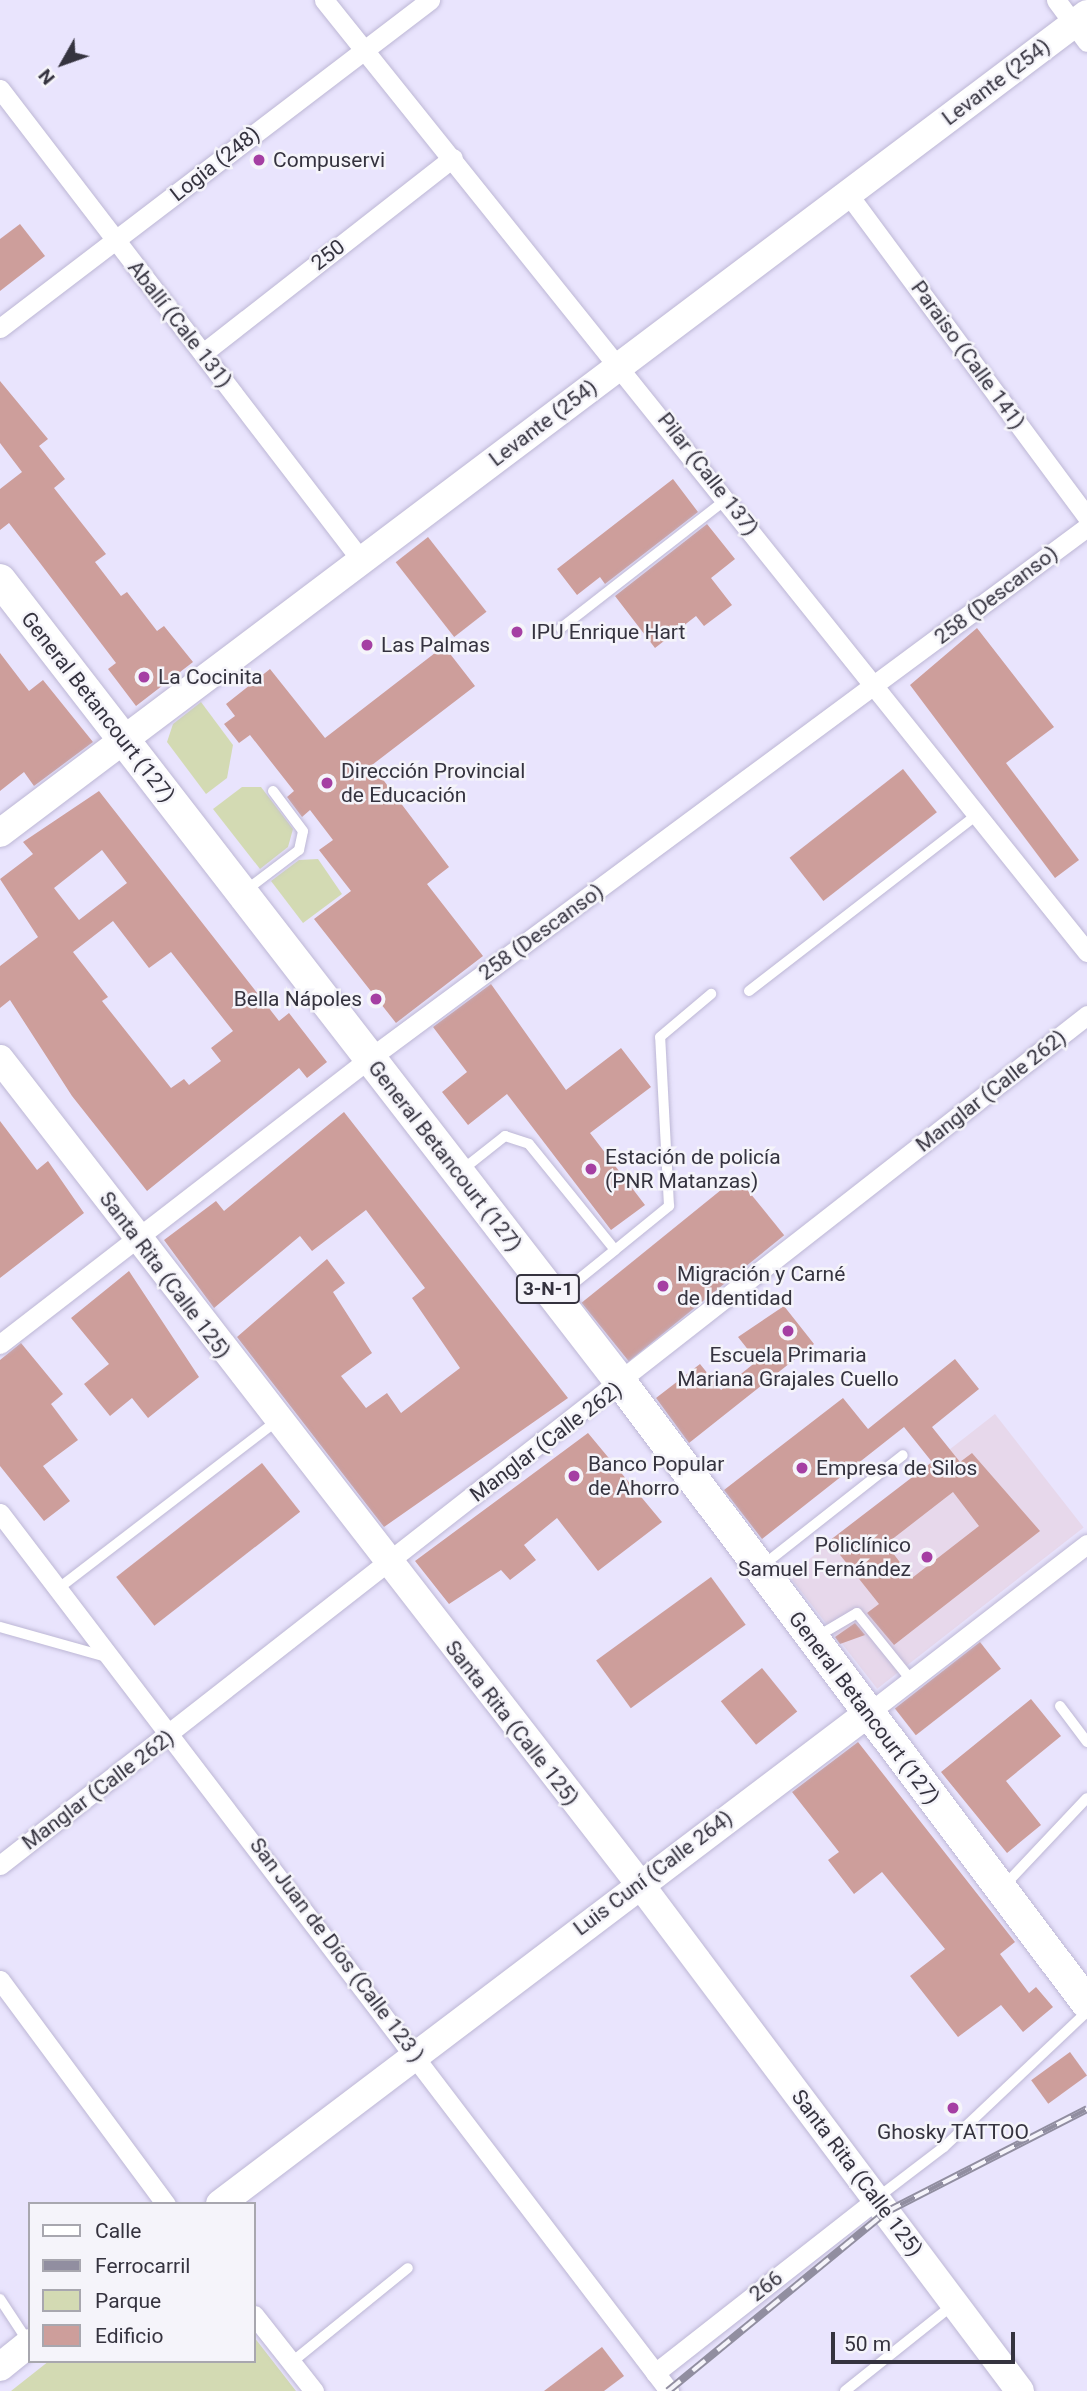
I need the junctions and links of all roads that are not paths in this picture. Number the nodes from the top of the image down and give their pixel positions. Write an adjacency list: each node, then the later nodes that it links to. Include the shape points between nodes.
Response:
1 (324, 0): 5 (street, Pilar (Calle 137))
2 (430, 0): 5 (street, Logia (248))
3 (1056, 0): 4 (street)
4 (1083, 26): 8 (street, Levante (254))
5 (364, 50): 7 (street, Pilar (Calle 137)); 9 (street, Logia (248))
6 (0, 89): 9 (street, Aballí (Cale 131))
7 (453, 158): 11 (street, 250); 12 (street, Pilar (Calle 137))
8 (848, 194): 12 (street, Levante (254)); 14 (street, Paraiso (Calle 141))
9 (115, 241): 10 (street, Logia (248)); 11 (street, Aballí (Cale 131))
10 (0, 328)
11 (203, 353): 16 (street, Aballí (Cale 131))
12 (622, 364): 13 (street, Pilar (Calle 137)); 16 (street, Levante (254))
13 (727, 499): 18 (lane); 19 (street, Pilar (Calle 137))
14 (1087, 517)
15 (1087, 527): 19 (street, 258 (Descanso))
16 (361, 560): 20 (street, Levante (254))
17 (0, 580): 20 (main road, General Betancourt (127) / 3-N-1)
18 (561, 628)
19 (876, 684): 22 (street, Pilar (Calle 137)); 29 (street, 258 (Descanso))
20 (123, 740): 23 (street, Levante (254)); 24 (main road, General Betancourt (127) / 3-N-1)
21 (273, 792): 24 (lane, via 303,831 299,850)
22 (978, 814): 25 (street, Pilar (Calle 137)); 26 (lane)
23 (0, 833)
24 (242, 894): 29 (main road, General Betancourt (127) / 3-N-1)
25 (1087, 952)
26 (749, 991)
27 (711, 994): 33 (lane, via 660,1037 669,1206)
28 (1087, 1015): 36 (street, Manglar (Calle 262))
29 (370, 1058): 31 (main road, General Betancourt (127) / 3-N-1); 32 (street, 258 (Descanso))
30 (0, 1059): 32 (street, Santa Rita (Calle 125))
31 (458, 1173): 33 (lane, via 505,1136 529,1144); 34 (main road, General Betancourt (127) / 3-N-1)
32 (138, 1240): 35 (street, 258 (Descanso)); 37 (street, Santa Rita (Calle 125))
33 (615, 1250): 34 (lane)
34 (555, 1298): 36 (main road, General Betancourt (127) / 3-N-1)
35 (0, 1344)
36 (622, 1384): 41 (street, Manglar (Calle 262)); 42 (main road, General Betancourt (127) / 3-N-1)
37 (277, 1422): 41 (street, Santa Rita (Calle 125)); 43 (lane)
38 (903, 1455): 42 (lane)
39 (0, 1513): 43 (street, San Juan de Díos (Calle 123 ))
40 (1087, 1544): 47 (street, Luis Cuní (Calle 264))
41 (386, 1564): 50 (street, Manglar (Calle 262)); 54 (street, Santa Rita (Calle 125))
42 (759, 1569): 45 (main road, General Betancourt (127) / 3-N-1)
43 (59, 1588): 46 (street, San Juan de Díos (Calle 123 ))
44 (0, 1627): 46 (lane)
45 (812, 1640): 47 (lane, via 844,1616 857,1614); 49 (main road, General Betancourt (127) / 3-N-1)
46 (112, 1658): 50 (street, San Juan de Díos (Calle 123 ))
47 (911, 1680): 49 (street, Luis Cuní (Calle 264))
48 (1060, 1706): 51 (lane)
49 (867, 1714): 54 (street, Luis Cuní (Calle 264)); 55 (main road, General Betancourt (127) / 3-N-1)
50 (172, 1734): 53 (street, Manglar (Calle 262)); 59 (street, San Juan de Díos (Calle 123 ))
51 (1087, 1742)
52 (1087, 1798): 55 (lane)
53 (0, 1865)
54 (639, 1883): 59 (street, Luis Cuní (Calle 264)); 60 (street, Santa Rita (Calle 125))
55 (1000, 1889): 57 (main road, General Betancourt (127) / 3-N-1)
56 (0, 1980): 61 (street)
57 (1087, 2003)
58 (1087, 2012): 60 (lane, via 944,2147)
59 (415, 2051): 62 (street, Luis Cuní (Calle 264)); 71 (street, San Juan de Díos (Calle 123 ))
60 (877, 2199): 65 (street, Santa Rita (Calle 125)); 71 (street, 266)
61 (165, 2202)
62 (223, 2202)
63 (408, 2267): 69 (lane)
64 (0, 2299): 67 (lane)
65 (954, 2303): 74 (lane); 75 (street, Santa Rita (Calle 125))
66 (256, 2317): 69 (street)
67 (28, 2340)
68 (28, 2345): 70 (street)
69 (292, 2362): 72 (street)
70 (0, 2367)
71 (655, 2372): 73 (street, San Juan de Díos (Calle 123 ))
72 (314, 2391)
73 (669, 2391)
74 (845, 2391)
75 (1020, 2391)

